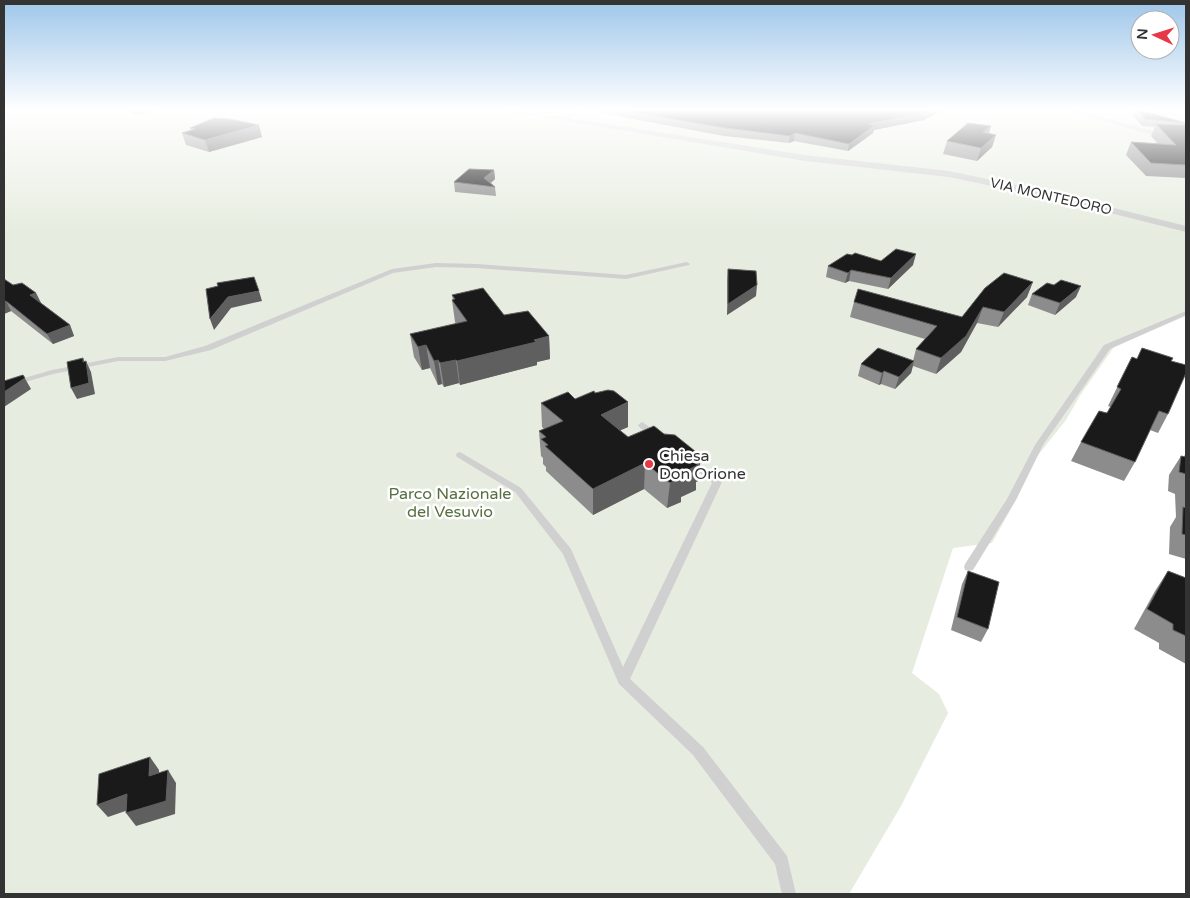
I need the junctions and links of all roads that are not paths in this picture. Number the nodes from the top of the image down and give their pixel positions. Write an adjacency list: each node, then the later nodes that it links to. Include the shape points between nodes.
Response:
1 (761, 151): 2 (street, VIA MONTEDORO, via 949,174)
2 (1186, 229)
3 (687, 264): 5 (lane, via 626,277 477,266 436,265 392,271 208,348 165,359 118,359 52,372)
4 (1186, 313): 10 (lane, via 1107,347 1039,445 1011,500)
5 (4, 386)
6 (642, 425): 7 (lane)
7 (665, 442)
8 (680, 454): 11 (lane, via 717,482)
9 (460, 455): 11 (lane, via 518,490 567,552)
10 (969, 567)
11 (623, 680): 12 (lane, via 698,751 782,860)
12 (789, 894)

